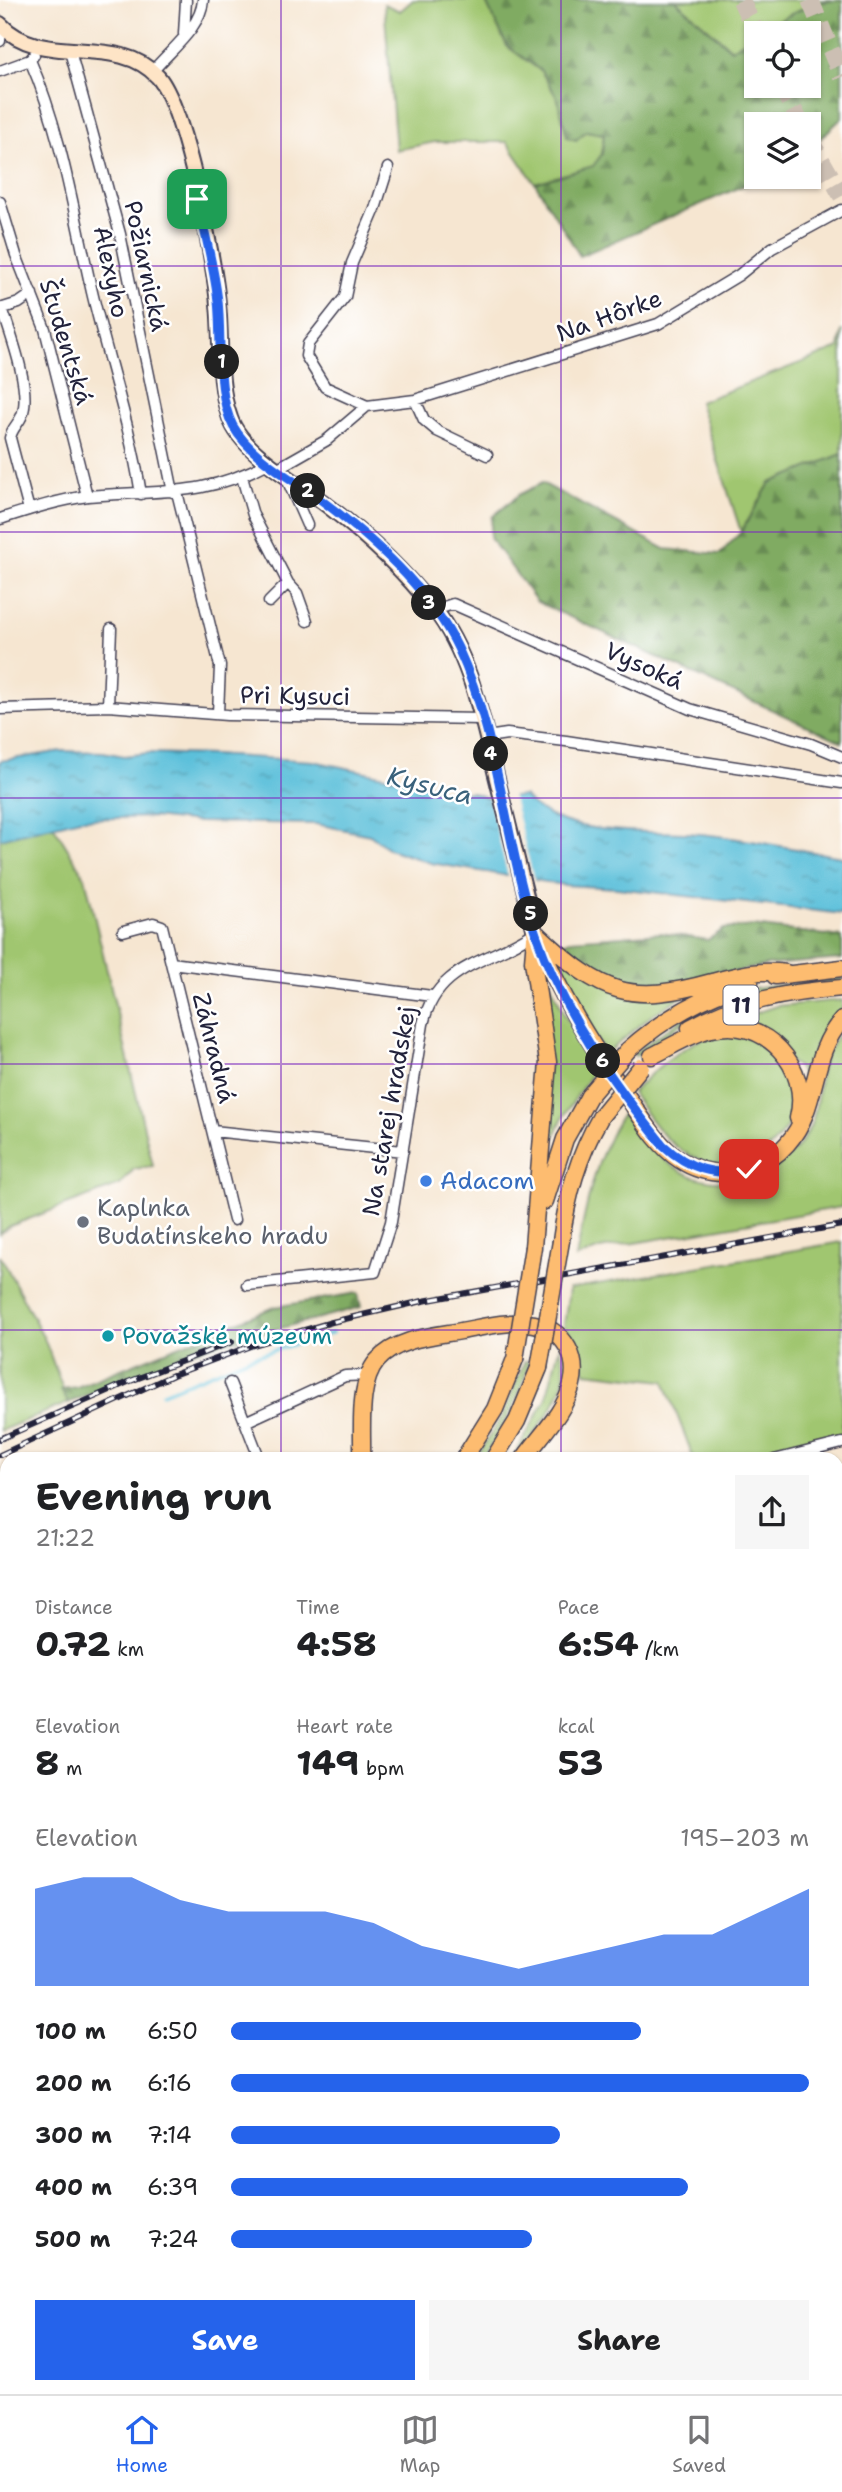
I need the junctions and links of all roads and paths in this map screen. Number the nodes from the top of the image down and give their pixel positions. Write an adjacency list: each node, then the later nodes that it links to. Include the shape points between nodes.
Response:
1 (186, 0): 4 (street)
2 (203, 0): 4 (street, via 201,15)
3 (1, 25): 5 (street); 6 (main road, via 19,41)
4 (184, 34): 10 (street)
5 (0, 41)
6 (40, 48): 7 (main road); 8 (street)
7 (70, 51): 10 (main road, via 121,56); 21 (street, Požiarnická, via 120,234)
8 (30, 60): 9 (street); 22 (street, Alexyho, via 76,211 105,348 135,452)
9 (0, 71)
10 (152, 72): 19 (main road, via 177,112 209,251 230,418 242,438)
11 (388, 168): 17 (street, via 352,263 345,296 308,344 306,356 325,387)
12 (0, 202): 14 (street, Študentská)
13 (842, 210): 16 (street, Na Hôrke, via 772,248 739,275 658,324)
14 (32, 294): 15 (street); 23 (street, Študentská)
15 (1, 309): 24 (street, via 24,399 22,416 10,438)
16 (415, 400): 17 (street, Na Hôrke); 18 (street, via 424,420 437,431)
17 (367, 406): 19 (street, via 327,440)
18 (487, 455)
19 (277, 468): 20 (street); 26 (street); 29 (main road, via 351,525)
20 (242, 477): 21 (street, via 209,488); 27 (street, via 253,515)
21 (175, 492): 22 (street); 34 (street, Požiarnická, via 220,666)
22 (141, 494): 23 (street)
23 (87, 496): 24 (street)
24 (29, 510): 25 (street)
25 (0, 519)
26 (307, 525)
27 (288, 583): 28 (street); 30 (street, via 297,593)
28 (269, 602)
29 (435, 610): 35 (main road, via 458,649); 37 (street, Vysoká, via 453,604 690,709)
30 (307, 621)
31 (111, 629): 32 (street)
32 (108, 706): 33 (street, Pri Kysuci); 34 (street, Pri Kysuci)
33 (0, 709)
34 (218, 713): 35 (street, Pri Kysuci)
35 (482, 719): 36 (main road)
36 (487, 737): 38 (street, via 507,734 554,739); 40 (main road)
37 (842, 757)
38 (842, 783)
39 (123, 931): 41 (street, Záhradná, via 153,923 162,926)
40 (535, 932): 43 (main road, via 579,972 610,988 635,993 669,993 763,970); 45 (street, Na starej hradskej, via 453,975); 49 (main road, via 572,1015 648,1127 678,1159 709,1171 740,1171 769,1160); 52 (main road, via 534,961 548,1062)
41 (171, 962): 45 (street); 48 (street, Záhradná)
42 (842, 968): 43 (main road, 11)
43 (786, 973): 52 (main road, 11, bridge, via 698,1001 661,1022 628,1050 575,1119 557,1159)
44 (842, 988): 47 (main road, 11, via 794,993 723,1011 684,1032)
45 (432, 996): 50 (street, Na starej hradskej, via 423,1024)
46 (842, 1020): 49 (main road, via 824,1044 809,1108)
47 (647, 1062): 49 (main road, via 713,1028 739,1027 763,1036 783,1053 796,1075 801,1099); 61 (main road, 11, bridge, via 601,1116 578,1163 566,1207 539,1368 517,1421)
48 (213, 1131): 50 (street); 51 (street, Záhradná)
49 (794, 1135)
50 (403, 1151): 53 (street, Na starej hradskej, via 391,1222 374,1272)
51 (234, 1220)
52 (533, 1247): 60 (main road, 11, bridge, via 515,1359 495,1409)
53 (247, 1285)
54 (369, 1375): 56 (street, via 345,1376); 59 (main road); 62 (main road, via 390,1350 415,1340 507,1323 546,1327 559,1335 571,1352 574,1373 562,1407)
55 (230, 1383): 56 (street)
56 (245, 1422): 58 (street)
57 (842, 1443): 63 (street)
58 (257, 1452)
59 (362, 1452)
60 (468, 1452)
61 (498, 1452)
62 (529, 1452)
63 (807, 1452)

